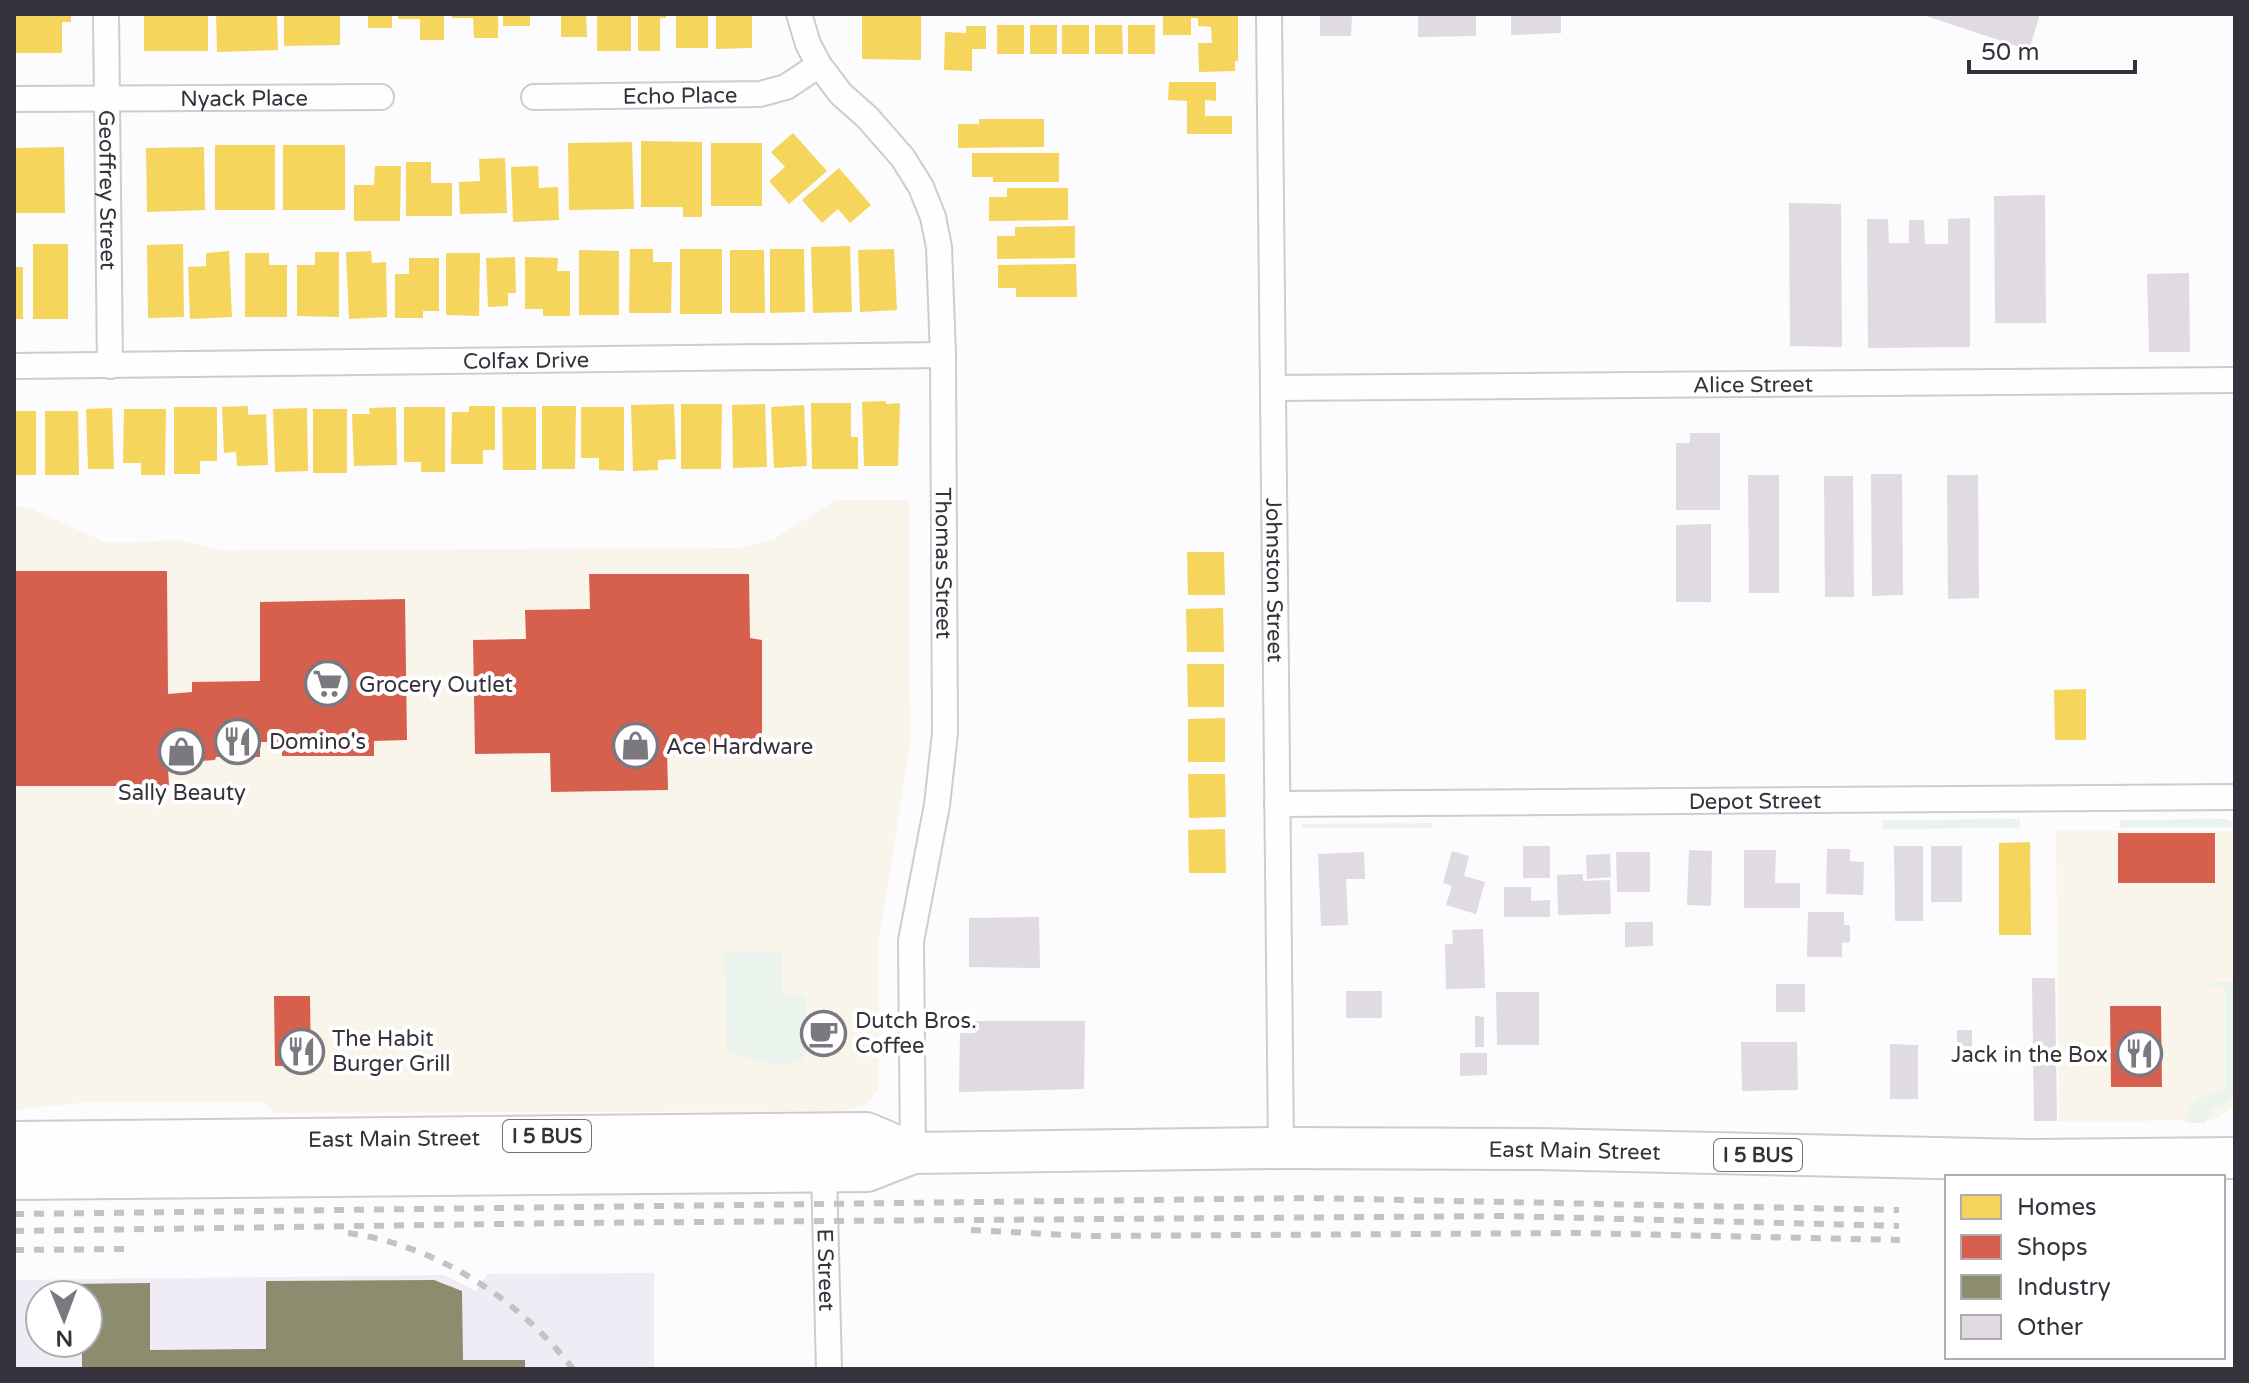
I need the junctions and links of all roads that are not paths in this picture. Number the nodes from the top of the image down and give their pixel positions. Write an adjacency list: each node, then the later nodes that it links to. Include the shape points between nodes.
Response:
1 (106, 14): 8 (street, Geoffrey Street)
2 (799, 14): 4 (street, Thomas Street)
3 (1269, 14): 13 (street, Johnston Street)
4 (819, 65): 6 (street, Echo Place, via 786,87 760,94); 9 (street, Thomas Street, via 903,158 921,187 939,247)
5 (381, 97): 8 (street, Nyack Place)
6 (534, 97)
7 (14, 99): 8 (street, Nyack Place)
8 (107, 99): 11 (street, Geoffrey Street)
9 (943, 355): 11 (street, Colfax Drive); 18 (street, Thomas Street, via 945,733 911,941)
10 (14, 366): 11 (street, Colfax Drive)
11 (110, 366)
12 (2235, 380): 13 (street, Alice Street)
13 (1273, 388): 15 (street, Johnston Street)
14 (2235, 797): 15 (street, Depot Street)
15 (1277, 804): 17 (street, Johnston Street)
16 (14, 1142): 18 (main road, East Main Street / I 5 BUS, via 866,1133)
17 (1281, 1148): 18 (main road, East Main Street / I 5 BUS); 19 (main road, East Main Street / I 5 BUS, via 2026,1160)
18 (913, 1153): 20 (main road, East Main Street / I 5 BUS, via 867,1171)
19 (2235, 1158)
20 (824, 1172): 21 (main road, East Main Street / I 5 BUS); 22 (street, E Street)
21 (14, 1179)
22 (829, 1369)

